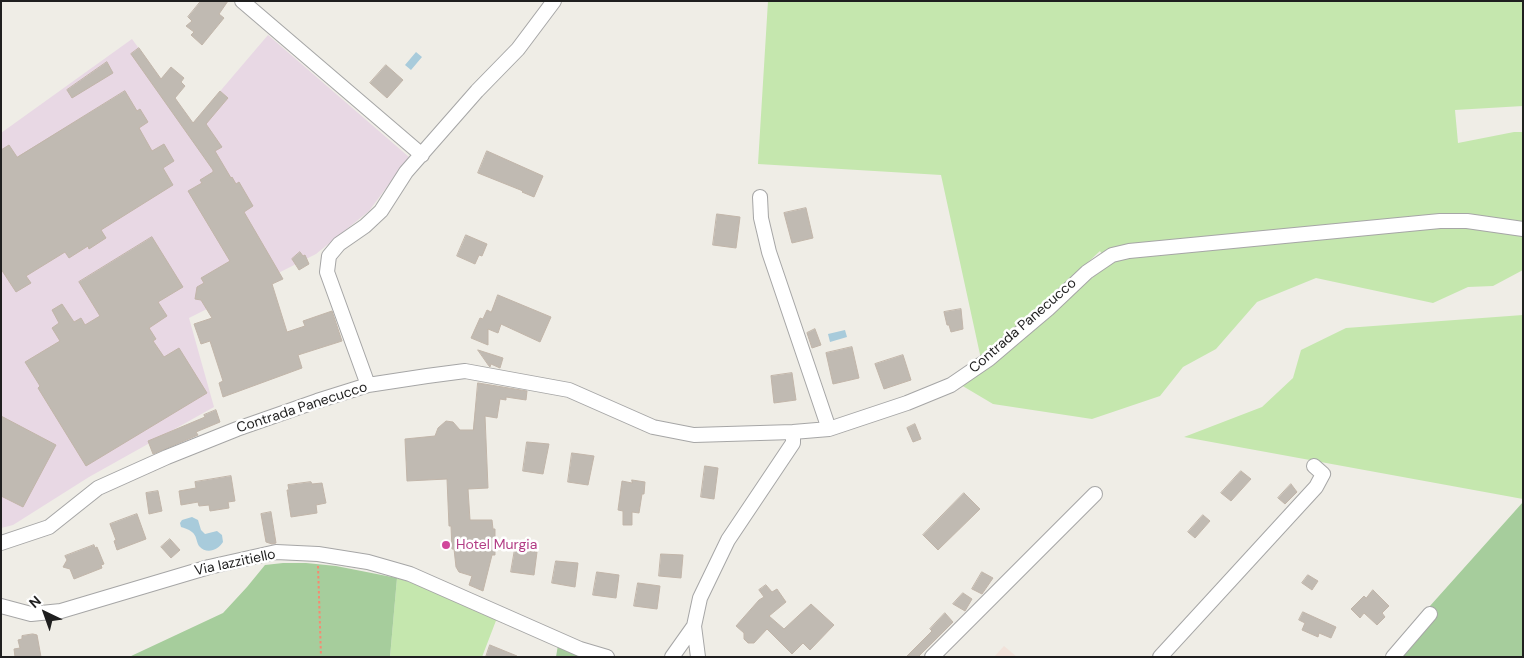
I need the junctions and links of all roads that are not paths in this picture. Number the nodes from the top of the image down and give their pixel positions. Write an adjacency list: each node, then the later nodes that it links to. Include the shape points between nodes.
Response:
1 (242, 1): 3 (street)
2 (554, 1): 3 (street, via 518,49)
3 (422, 155): 6 (street, via 406,172 381,211 339,244 329,256 327,272)
4 (760, 197): 7 (street, via 769,252)
5 (1523, 229): 7 (street, Contrada Panecucco, via 1467,221 1414,222 1112,255 1081,277 996,353 951,385)
6 (368, 385): 8 (street, Contrada Panecucco, via 465,371 569,390 654,427 694,435); 11 (street, Contrada Panecucco, via 237,429 167,457 98,488 49,527)
7 (829, 429): 8 (street, Contrada Panecucco)
8 (793, 432): 14 (street, via 793,443 728,540 700,598)
9 (1314, 466): 19 (street, via 1323,474 1316,487)
10 (1095, 494): 18 (street)
11 (1, 543)
12 (1, 606): 15 (street, Via Iazzitiello, via 31,614 61,611 209,567 276,552 318,554 368,562 410,574 580,649)
13 (1430, 614): 20 (street)
14 (694, 626): 16 (street); 17 (street)
15 (606, 657)
16 (672, 657)
17 (698, 657)
18 (932, 657)
19 (1160, 657)
20 (1393, 657)

